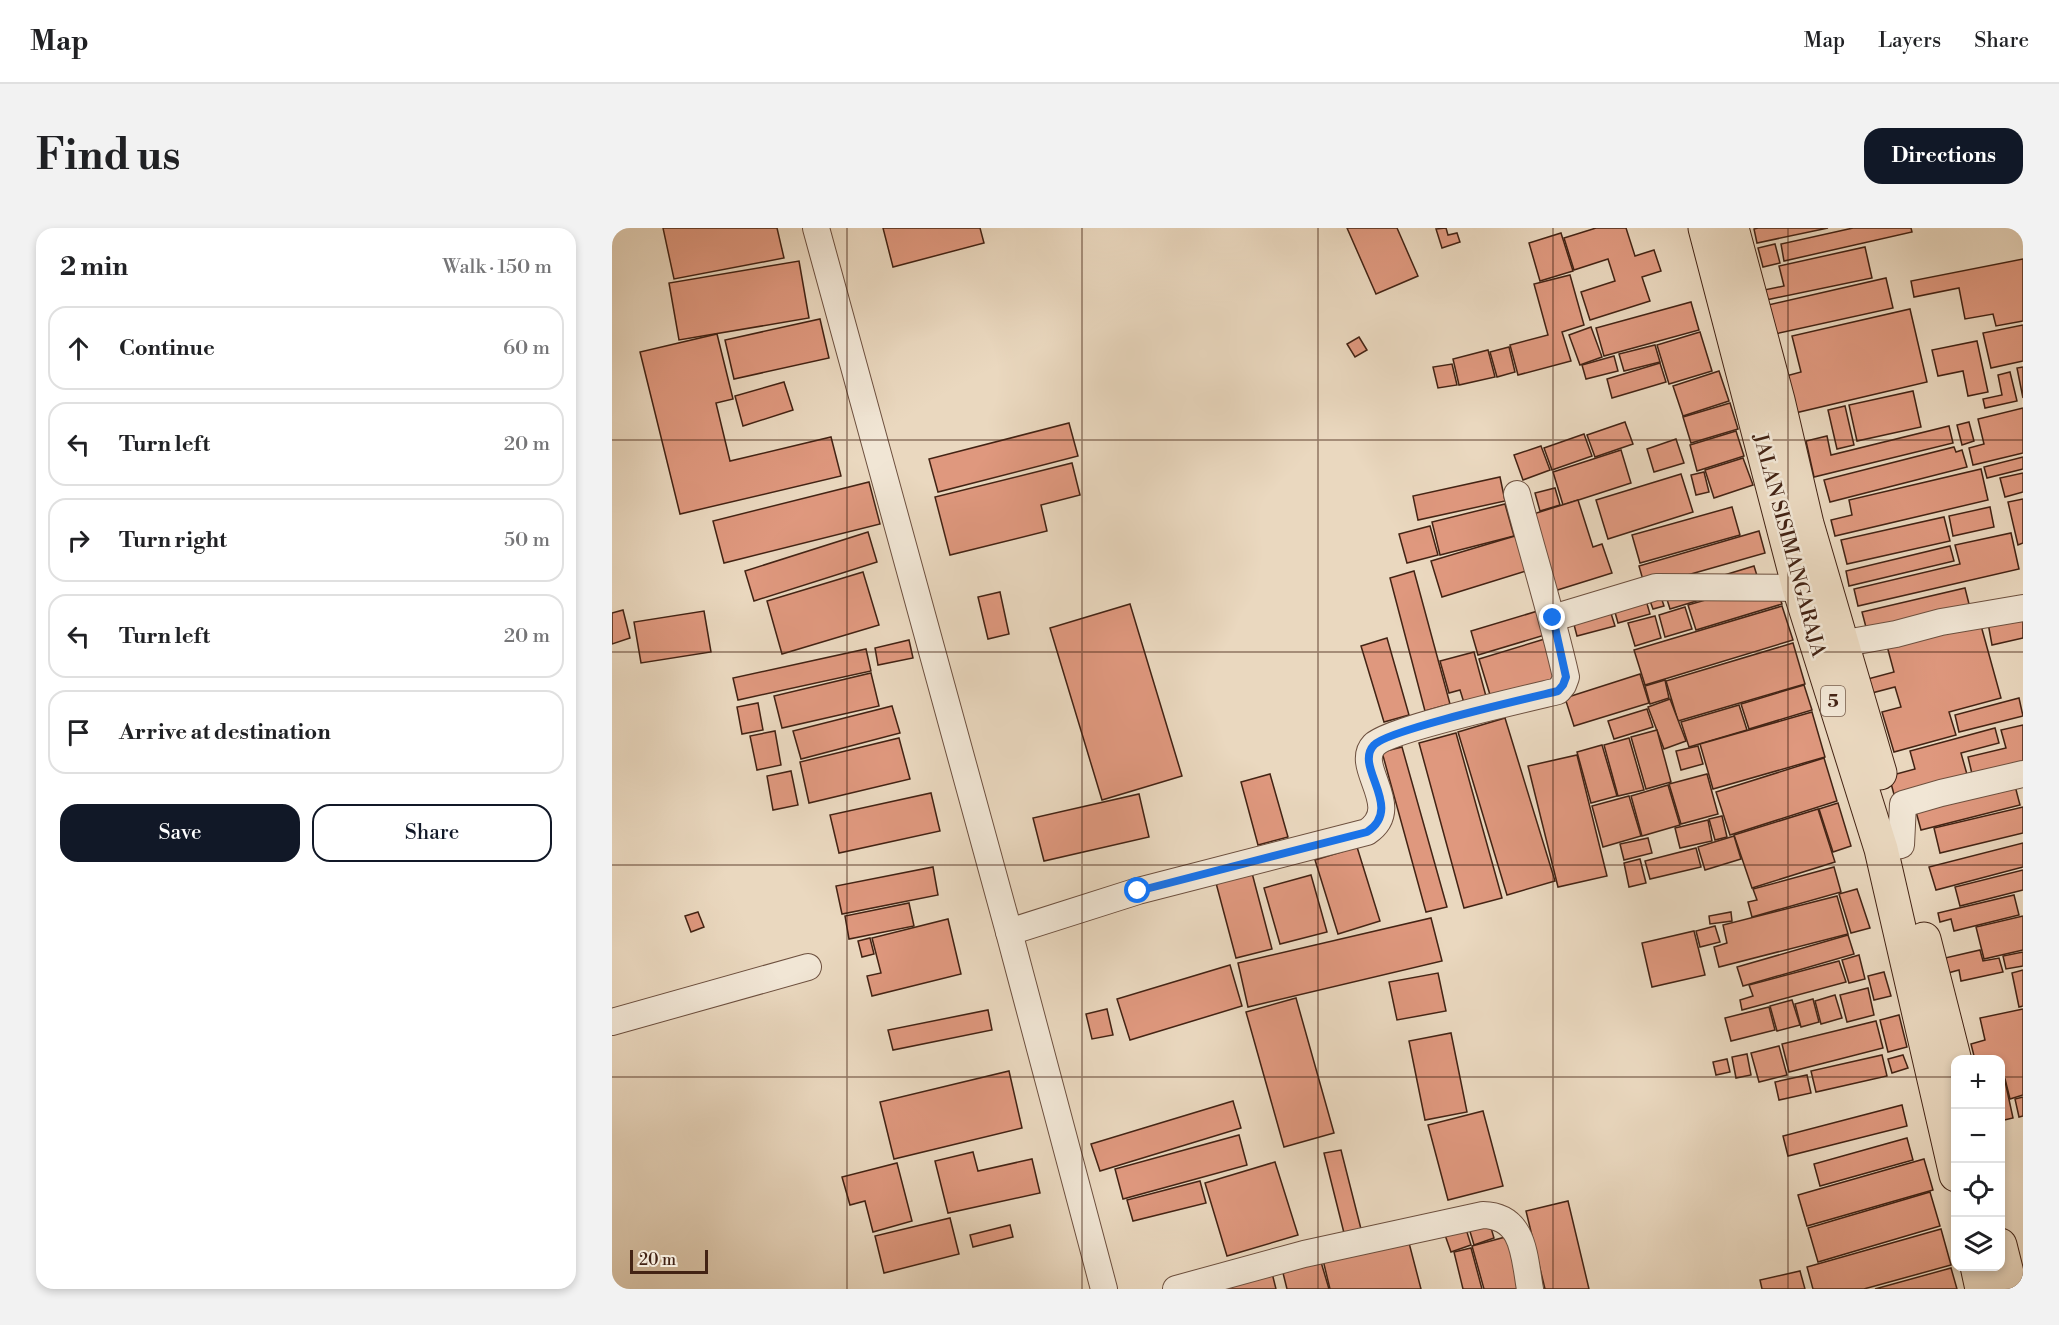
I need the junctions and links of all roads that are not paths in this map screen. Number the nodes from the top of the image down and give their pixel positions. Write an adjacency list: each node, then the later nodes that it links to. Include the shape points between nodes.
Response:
1 (816, 228): 11 (street)
2 (1705, 228): 5 (highway, JALAN SISIMANGARAJA / 5)
3 (1732, 228): 8 (highway, JALAN SISIMANGARAJA / 5, via 1778,400)
4 (1517, 494): 7 (street)
5 (1799, 588): 7 (street, via 1656,587); 8 (highway, JALAN SISIMANGARAJA / 5)
6 (2023, 608): 8 (street, via 1840,644)
7 (1553, 618): 11 (street, via 1566,677 1558,691 1420,727 1373,745 1370,762 1382,808 1381,818 1367,832 1138,891)
8 (1840, 683): 10 (highway, JALAN SISIMANGARAJA / 5)
9 (2023, 774): 10 (street, via 1903,804)
10 (1891, 847): 14 (highway, JALAN SISIMANGARAJA / 5); 15 (highway, JALAN SISIMANGARAJA / 5)
11 (1010, 932): 18 (street)
12 (808, 967): 13 (street)
13 (612, 1022)
14 (1953, 1055)
15 (1954, 1163)
16 (2005, 1261): 22 (highway)
17 (1978, 1271): 21 (highway)
18 (1104, 1289)
19 (1176, 1289): 20 (street, via 1304,1254 1484,1215 1496,1215 1514,1228)
20 (1530, 1289)
21 (1982, 1289)
22 (2012, 1289)

